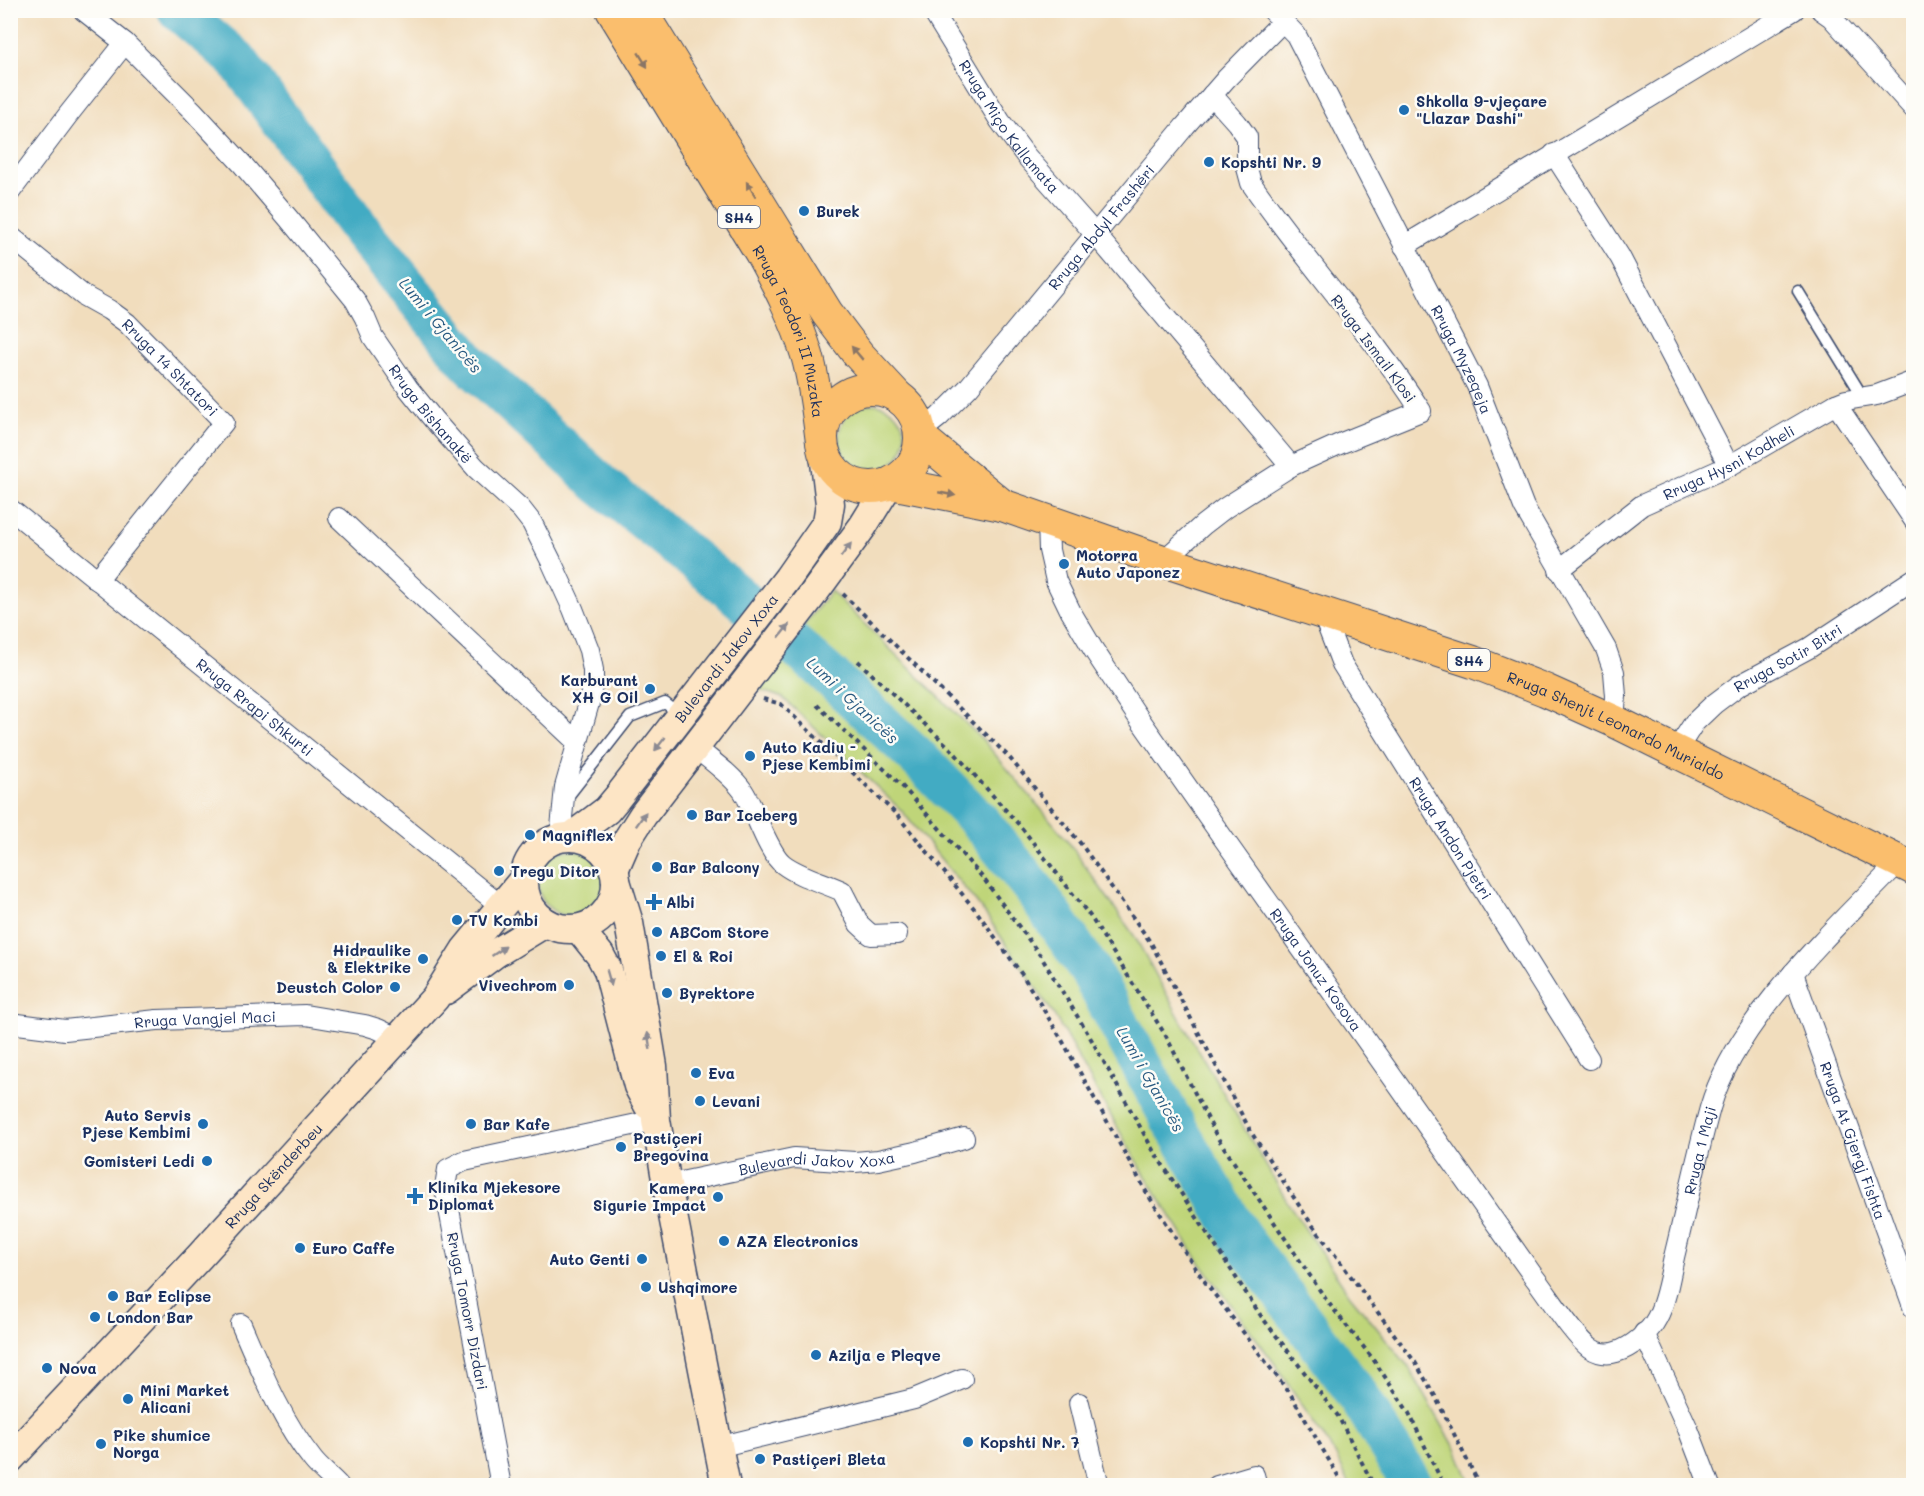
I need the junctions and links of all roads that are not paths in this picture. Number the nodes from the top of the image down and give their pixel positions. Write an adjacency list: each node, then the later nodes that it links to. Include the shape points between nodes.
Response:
1 (83, 10): 8 (street, Rruga Bishanakë)
2 (612, 10): 22 (main road, Rruga Teodori II Muzaka / SH4, one-way to 22, via 779,286 807,355)
3 (640, 10): 18 (main road, Rruga Teodori II Muzaka / SH4, one-way to 3, via 827,313)
4 (932, 10): 13 (street, Rruga Miço Kallamata, via 1000,121)
5 (1794, 10): 11 (street)
6 (1821, 10): 10 (street)
7 (1278, 16): 9 (street, Rruga Abdyl Frashëri); 15 (street, Rruga Myzeqeja, via 1296,36)
8 (125, 43): 12 (street); 38 (street, Rruga Bishanakë, via 290,219 355,300 373,337 420,403 460,451 532,523 589,650 593,681)
9 (1212, 95): 13 (street, Rruga Abdyl Frashëri); 23 (street, Rruga Ismail Klosi, via 1247,137 1251,183 1421,411)
10 (1914, 109)
11 (1554, 154): 15 (street); 24 (street, via 1620,257)
12 (10, 192)
13 (1096, 235): 21 (street, Rruga Abdyl Frashëri, via 968,388); 23 (street, Rruga Miço Kallamata)
14 (10, 236): 34 (street, Rruga 14 Shtatori, via 84,296 127,323 224,422)
15 (1404, 246): 32 (street, Rruga Myzeqeja, via 1477,386 1524,507)
16 (1798, 291): 19 (lane)
17 (1914, 381): 19 (street, Rruga Hysni Kodheli)
18 (897, 396): 21 (main road, SH4, via 915,415); 22 (main road, via 874,389 845,396 829,413 822,430)
19 (1863, 397): 20 (street, Rruga Hysni Kodheli)
20 (1836, 404): 24 (street, Rruga Hysni Kodheli); 29 (street)
21 (920, 434): 25 (main road, via 913,464); 26 (main road, Rruga Shenjt Leonardo Murialdo / SH4)
22 (823, 448): 25 (main road, SH4, via 838,475 853,484 871,488); 36 (main road, Bulevardi Jakov Xoxa, via 830,504 827,522)
23 (1291, 466): 31 (street, Rruga Ismail Klosi, via 1225,508)
24 (1729, 466): 32 (street, Rruga Hysni Kodheli, via 1642,505)
25 (890, 483): 26 (main road, Rruga Shenjt Leonardo Murialdo / SH4, one-way to 26); 39 (main road, Bulevardi Jakov Xoxa, one-way to 25, via 863,526)
26 (1002, 505): 30 (main road, Rruga Shenjt Leonardo Murialdo / SH4)
27 (10, 509): 34 (street, Rruga Rrapi Shkurti)
28 (339, 518): 38 (street)
29 (1914, 520)
30 (1048, 522): 31 (main road, Rruga Shenjt Leonardo Murialdo / SH4); 60 (street, Rruga Jonuz Kosova, via 1048,550 1056,581 1093,649 1234,854 1578,1336 1604,1354 1622,1350)
31 (1163, 561): 35 (main road, Rruga Shenjt Leonardo Murialdo / SH4)
32 (1559, 570): 37 (street, Rruga Myzeqeja, via 1606,649 1614,672)
33 (1914, 579): 40 (street, Rruga Sotir Bitri, via 1809,648 1738,686 1694,723)
34 (97, 580): 46 (street, Rruga Rrapi Shkurti)
35 (1322, 612): 37 (main road, Rruga Shenjt Leonardo Murialdo / SH4, via 1473,662); 54 (street, Rruga Andon Pjetri, via 1342,664)
36 (682, 716): 41 (lane, via 665,703 630,717); 42 (main road, Bulevardi Jakov Xoxa, one-way to 42, via 607,810)
37 (1614, 721): 40 (main road, Rruga Shenjt Leonardo Murialdo / SH4)
38 (577, 742): 41 (street, Rruga Bishanakë)
39 (695, 747): 44 (main road, Bulevardi Jakov Xoxa, one-way to 39, via 627,840); 49 (street, via 744,793 782,863 842,891 859,924 871,935)
40 (1676, 751): 43 (main road, Rruga Shenjt Leonardo Murialdo / SH4)
41 (562, 804): 42 (street, Rruga Bishanakë)
42 (565, 837): 44 (main road, via 593,843 610,860); 45 (main road, via 550,841 535,853)
43 (1906, 865): 50 (street, Rruga 1 Maji)
44 (615, 876): 48 (main road, via 612,903 606,912 599,920); 55 (main road, one-way to 44, via 653,1066 629,923)
45 (523, 880): 46 (main road, Rruga Skënderbeu); 47 (main road, via 526,900)
46 (501, 906): 51 (main road, Rruga Skënderbeu, via 459,957)
47 (545, 923): 48 (main road, via 561,929); 51 (main road, one-way to 47)
48 (579, 929): 55 (main road, one-way to 55, via 608,970 638,1086)
49 (897, 934)
50 (1793, 973): 58 (street, Rruga At Gjergj Fishta); 60 (street, Rruga 1 Maji, via 1744,1038 1718,1085 1662,1304 1656,1320)
51 (435, 998): 53 (main road, Rruga Skënderbeu)
52 (10, 1023): 53 (street, Rruga Vangjel Maci, via 65,1030 158,1020 305,1015 366,1025)
53 (399, 1039): 64 (main road, Rruga Skënderbeu)
54 (1589, 1059)
55 (656, 1120): 57 (main road); 67 (street, Rruga Tomorr Dizdari, via 464,1161 448,1169 445,1188)
56 (964, 1138): 57 (street, Bulevardi Jakov Xoxa, via 878,1160 794,1158)
57 (667, 1185): 63 (main road)
58 (1914, 1309)
59 (241, 1324): 66 (street, via 297,1438)
60 (1644, 1333): 71 (street)
61 (962, 1379): 63 (street, via 914,1399)
62 (1079, 1403): 69 (street)
63 (718, 1447): 68 (main road)
64 (10, 1459)
65 (1256, 1480): 70 (street)
66 (339, 1485)
67 (501, 1485)
68 (726, 1485)
69 (1099, 1485)
70 (1217, 1485)
71 (1710, 1485)

